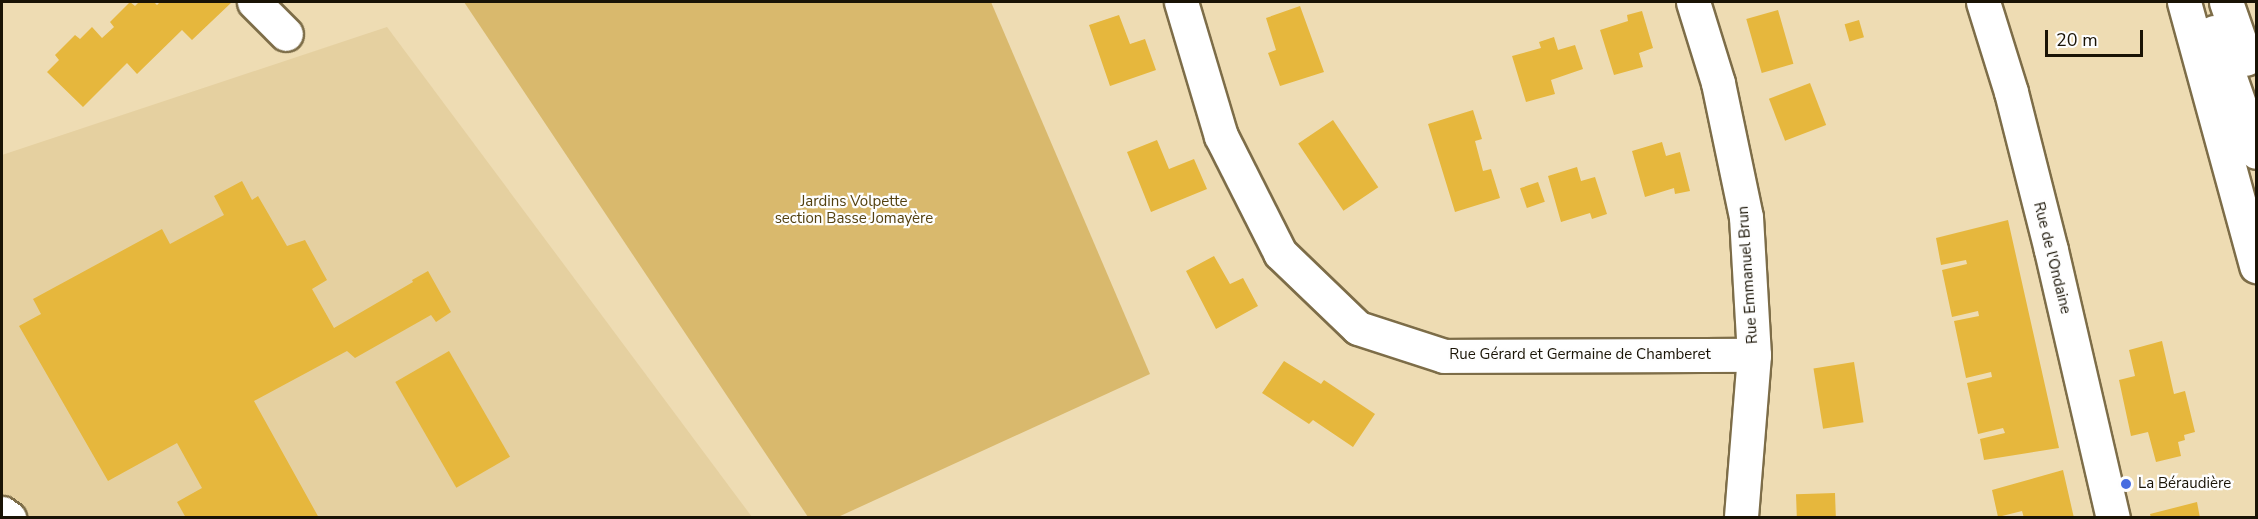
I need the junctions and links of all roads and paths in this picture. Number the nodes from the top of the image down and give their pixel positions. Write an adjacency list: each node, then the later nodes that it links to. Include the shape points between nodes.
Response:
1 (254, 2): 8 (main road)
2 (1182, 2): 12 (main road, Rue Gérard et Germaine de Chamberet, via 1221,136 1280,252 1358,328 1444,356)
3 (1693, 2): 12 (main road, Rue Emmanuel Brun, via 1718,83 1746,217)
4 (1983, 2): 16 (main road, Rue de l'Ondaine, via 2011,92 2051,250)
5 (2184, 2): 11 (main road)
6 (2204, 2): 10 (main road)
7 (2226, 2): 9 (main road)
8 (286, 34)
9 (2256, 89)
10 (2256, 152)
11 (2256, 266)
12 (1754, 355): 15 (main road, Rue Emmanuel Brun)
13 (2, 513): 14 (main road)
14 (9, 518)
15 (1741, 518)
16 (2112, 518)

